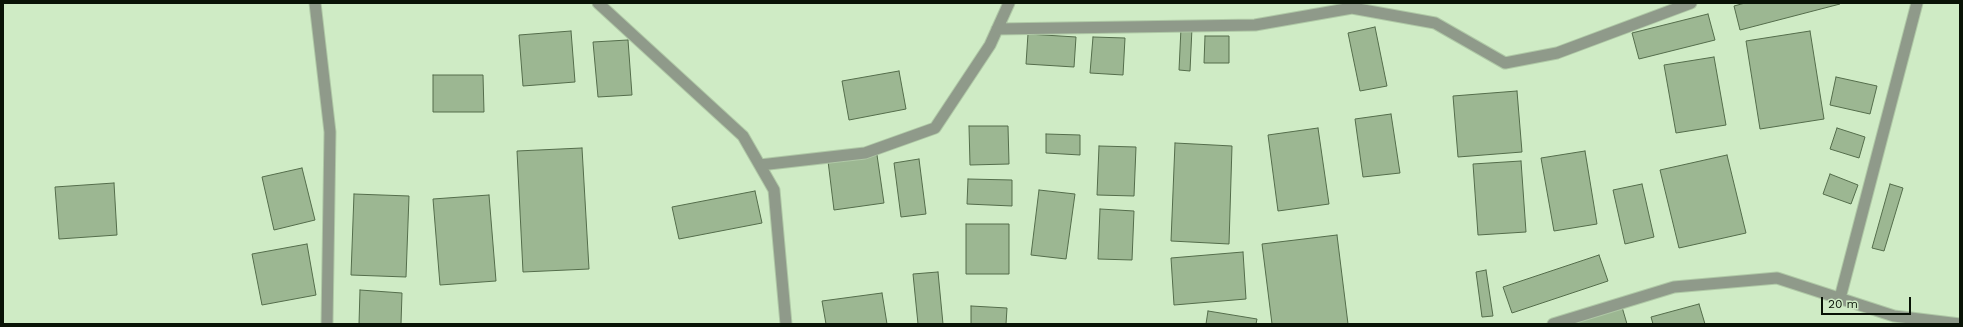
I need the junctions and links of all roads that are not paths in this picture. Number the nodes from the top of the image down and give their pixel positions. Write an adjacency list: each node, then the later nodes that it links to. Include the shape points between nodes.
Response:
1 (315, 3): 9 (street, via 330,132)
2 (598, 3): 7 (street, via 743,136)
3 (1009, 3): 6 (street)
4 (1691, 3): 6 (street, via 1557,53 1505,63 1435,23 1352,8 1254,26)
5 (1917, 3): 8 (street)
6 (997, 30): 7 (street, via 990,45 935,128 865,154)
7 (760, 165): 10 (street, via 774,190)
8 (1840, 298): 11 (street, via 1777,278 1674,287); 12 (street, via 1894,316)
9 (327, 324)
10 (786, 324)
11 (1553, 324)
12 (1960, 324)

